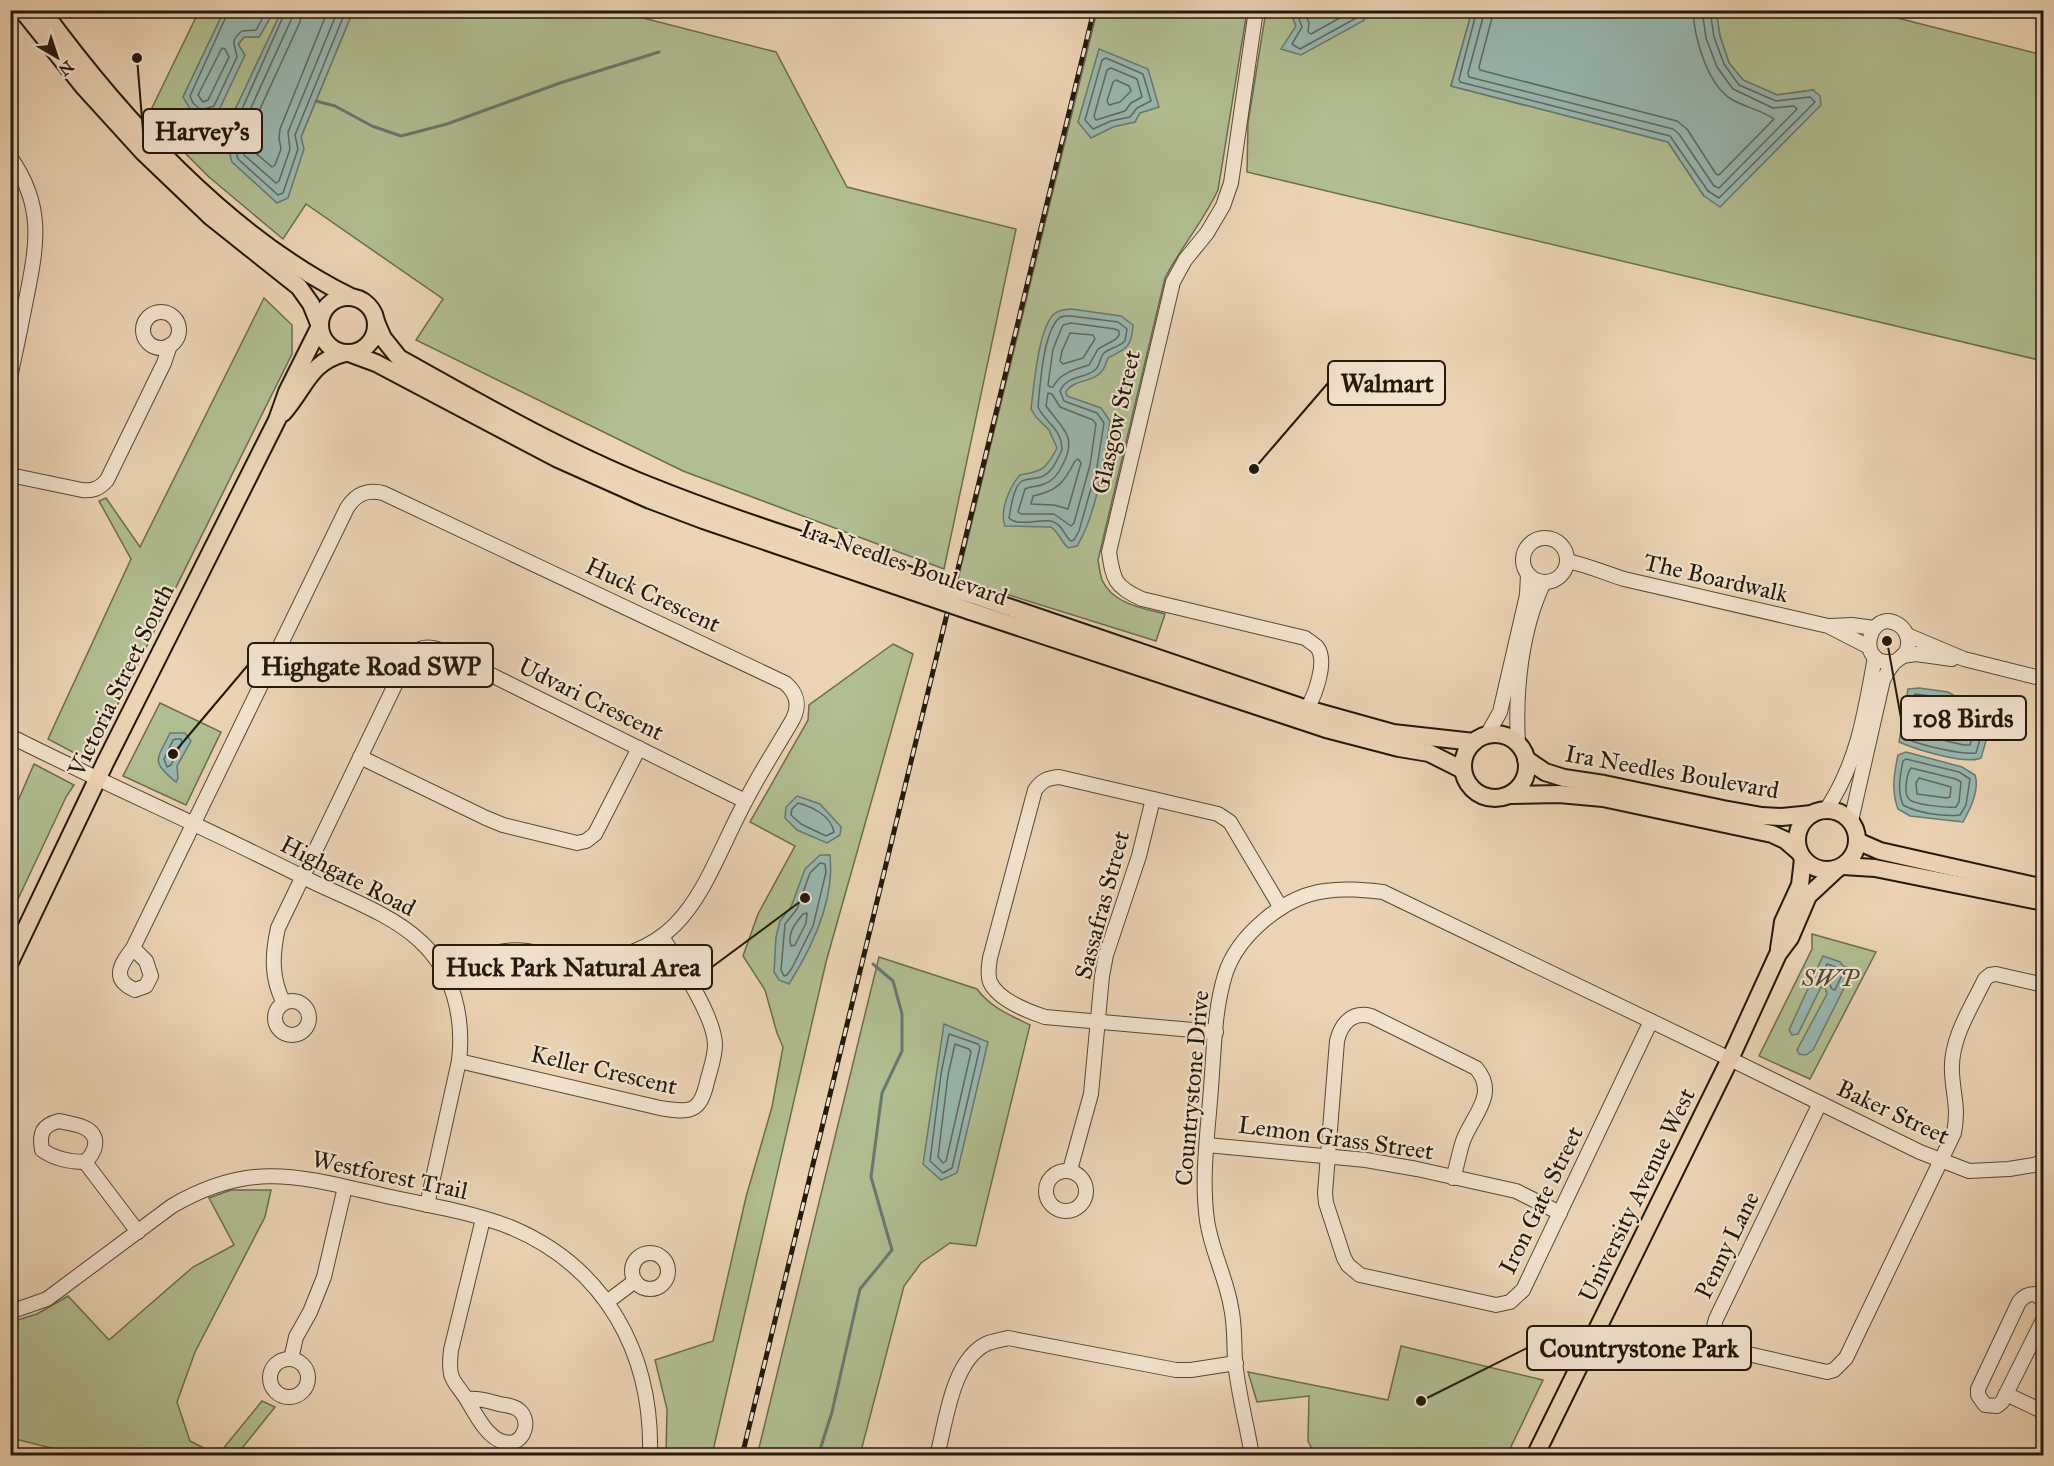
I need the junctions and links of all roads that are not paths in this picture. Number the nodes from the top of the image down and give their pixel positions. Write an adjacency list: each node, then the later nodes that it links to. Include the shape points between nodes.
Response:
1 (22, 10): 7 (main road, via 144,153 211,217 299,287)
2 (42, 10): 5 (main road, via 105,90 196,185 273,250)
3 (1256, 10): 25 (street, Glasgow Street, via 1231,183 1223,206 1173,282 1109,552 1112,577 1127,592 1142,599 1305,638 1318,649 1322,661 1316,693)
4 (10, 157): 10 (street, via 26,185 37,234)
5 (349, 297): 6 (main road, via 366,303); 7 (main road, via 337,298 329,304)
6 (376, 322): 9 (main road, via 370,342 362,350); 16 (main road, Ira Needles Boulevard, via 382,338 399,358 569,450 649,485)
7 (320, 326): 9 (main road, via 327,344); 11 (main road, Victoria Street South, via 286,392)
8 (170, 345): 12 (street, via 102,485 90,491)
9 (347, 353): 11 (main road, Victoria Street South, via 319,364); 16 (main road, Ira Needles Boulevard, via 376,363 556,458 650,500)
10 (10, 377)
11 (277, 420): 33 (main road, Victoria Street South)
12 (10, 475)
13 (1565, 567): 14 (street, via 1565,551 1559,543 1546,538 1535,540 1524,556); 15 (street, via 1551,581); 18 (street, The Boardwalk, via 1595,570)
14 (1528, 574): 15 (street); 27 (street, via 1527,595 1500,712)
15 (1544, 582): 28 (street, via 1520,664)
16 (928, 589): 17 (main road, Ira Needles Boulevard, bridge)
17 (971, 603): 25 (main road, Ira Needles Boulevard); 32 (main road, Ira Needles Boulevard, via 1326,729 1429,753)
18 (1828, 626): 19 (street, The Boardwalk); 21 (street, The Boardwalk)
19 (1874, 628): 20 (street, via 1894,623); 21 (street, via 1868,640)
20 (1907, 635): 22 (street, via 1908,646); 23 (street)
21 (1872, 652): 22 (street, via 1884,662); 37 (street, via 1869,696 1852,762 1841,788)
22 (1899, 659): 23 (street, via 1916,654); 38 (street, via 1883,680)
23 (1964, 659): 24 (street)
24 (2043, 679)
25 (1307, 709): 27 (main road, Ira Needles Boulevard, via 1393,733)
26 (10, 736): 33 (street, Highgate Road)
27 (1481, 739): 28 (main road, via 1503,735); 32 (main road, via 1468,750)
28 (1518, 744): 31 (main road)
29 (639, 748): 30 (street, via 595,834 577,843 503,825); 30 (street, Udvari Crescent, via 427,646 408,658); 36 (street, Udvari Crescent)
30 (360, 757): 43 (street, Udvari Crescent)
31 (1526, 759): 34 (main road, via 1524,780); 37 (main road, Ira Needles Boulevard, via 1545,772 1564,778 1723,809 1782,817)
32 (1463, 770): 34 (main road, via 1479,795)
33 (98, 779): 39 (street, Highgate Road); 50 (main road, Victoria Street South)
34 (1510, 795): 41 (main road, Ira Needles Boulevard, via 1603,798 1772,834)
35 (1153, 799): 46 (street, via 1218,814 1230,822); 55 (street, Sassafras Street, via 1139,856 1106,955); 55 (street, via 1059,777 1041,782 1032,798 990,958 990,982 999,993 1045,1017)
36 (745, 801): 39 (street, Huck Crescent, via 796,712 795,694 785,683 375,491 356,496 347,508); 47 (street, Huck Crescent, via 693,905)
37 (1819, 812): 38 (main road, via 1835,811); 41 (main road, via 1800,826 1797,834)
38 (1851, 821): 40 (main road)
39 (193, 823): 43 (street, Highgate Road); 48 (street, Huck Crescent)
40 (1857, 841): 42 (main road, via 1851,859); 44 (main road, via 1880,851)
41 (1801, 855): 42 (main road, via 1819,869); 49 (main road, University Avenue West, via 1800,885 1782,921)
42 (1840, 867): 45 (main road, via 1895,872); 49 (main road, University Avenue West, via 1808,896 1790,938)
43 (302, 876): 51 (street, Highgate Road, via 402,926 421,941); 53 (street, Udvari Crescent, via 275,943 274,974)
44 (2043, 888)
45 (2043, 902)
46 (1281, 908): 54 (street, Countrystone Drive, via 1322,891 1383,892); 56 (street, Countrystone Drive, via 1248,935 1225,974)
47 (662, 937): 51 (street, Huck Crescent, via 619,957 598,960 577,961 527,951 495,952); 58 (street, Keller Crescent, via 715,1036 704,1094 694,1108 660,1108)
48 (134, 948)
49 (1778, 954): 57 (main road, University Avenue West)
50 (10, 962)
51 (446, 974): 58 (street, Highgate Road, via 460,1018)
52 (2043, 985): 62 (street, Penny Lane, via 1996,974 1985,979 1954,1045 1952,1071 1958,1115)
53 (284, 1004)
54 (1651, 1021): 57 (street, Countrystone Drive); 69 (street, Iron Gate Street)
55 (1097, 1023): 56 (street); 65 (street, Sassafras Street, via 1091,1094)
56 (1216, 1032): 60 (street, Countrystone Drive)
57 (1730, 1059): 59 (street, Baker Street); 85 (main road, University Avenue West)
58 (459, 1061): 68 (street, Highgate Road)
59 (1820, 1104): 62 (street, Baker Street); 62 (street, Penny Lane, via 1713,1326 1715,1339 1726,1349 1827,1372 1840,1365)
60 (1207, 1145): 61 (street, Lemon Grass Street); 78 (street, Countrystone Drive, via 1207,1219 1231,1305)
61 (1327, 1156): 66 (street, Lemon Grass Street); 66 (street, Iron Gate Street, via 1336,1041 1350,1018 1365,1015 1476,1068 1482,1076 1485,1094 1463,1140); 69 (street, Iron Gate Street, via 1326,1203 1344,1258 1353,1270 1368,1277 1496,1305 1510,1302 1523,1290)
62 (1942, 1160): 63 (street, Baker Street, via 1969,1172)
63 (2043, 1161)
64 (85, 1162): 71 (street)
65 (1070, 1170)
66 (1453, 1178): 69 (street, Lemon Grass Street, via 1516,1191)
67 (345, 1187): 68 (street, Westforest Trail); 71 (street, Westforest Trail, via 279,1175 242,1179 192,1194); 77 (street, via 324,1277 296,1337)
68 (427, 1205): 70 (street, Westforest Trail)
69 (1560, 1213)
70 (483, 1219): 73 (street, Westforest Trail, via 550,1249); 80 (street, via 449,1368 453,1382)
71 (138, 1232): 75 (street, Westforest Trail, via 47,1299)
72 (634, 1281): 73 (street)
73 (607, 1302): 82 (street, Westforest Trail, via 640,1368 648,1401)
74 (2043, 1302): 79 (street, via 2036,1294 2024,1296 1978,1389 1981,1401 1990,1407 2002,1402)
75 (10, 1312)
76 (2043, 1318): 79 (street)
77 (291, 1359)
78 (1236, 1363): 83 (street, via 1176,1370 1008,1338 986,1344 961,1369); 84 (street, Countrystone Drive)
79 (2006, 1394): 81 (street)
80 (467, 1399)
81 (2043, 1412)
82 (650, 1455)
83 (937, 1455)
84 (1252, 1455)
85 (1535, 1455)

